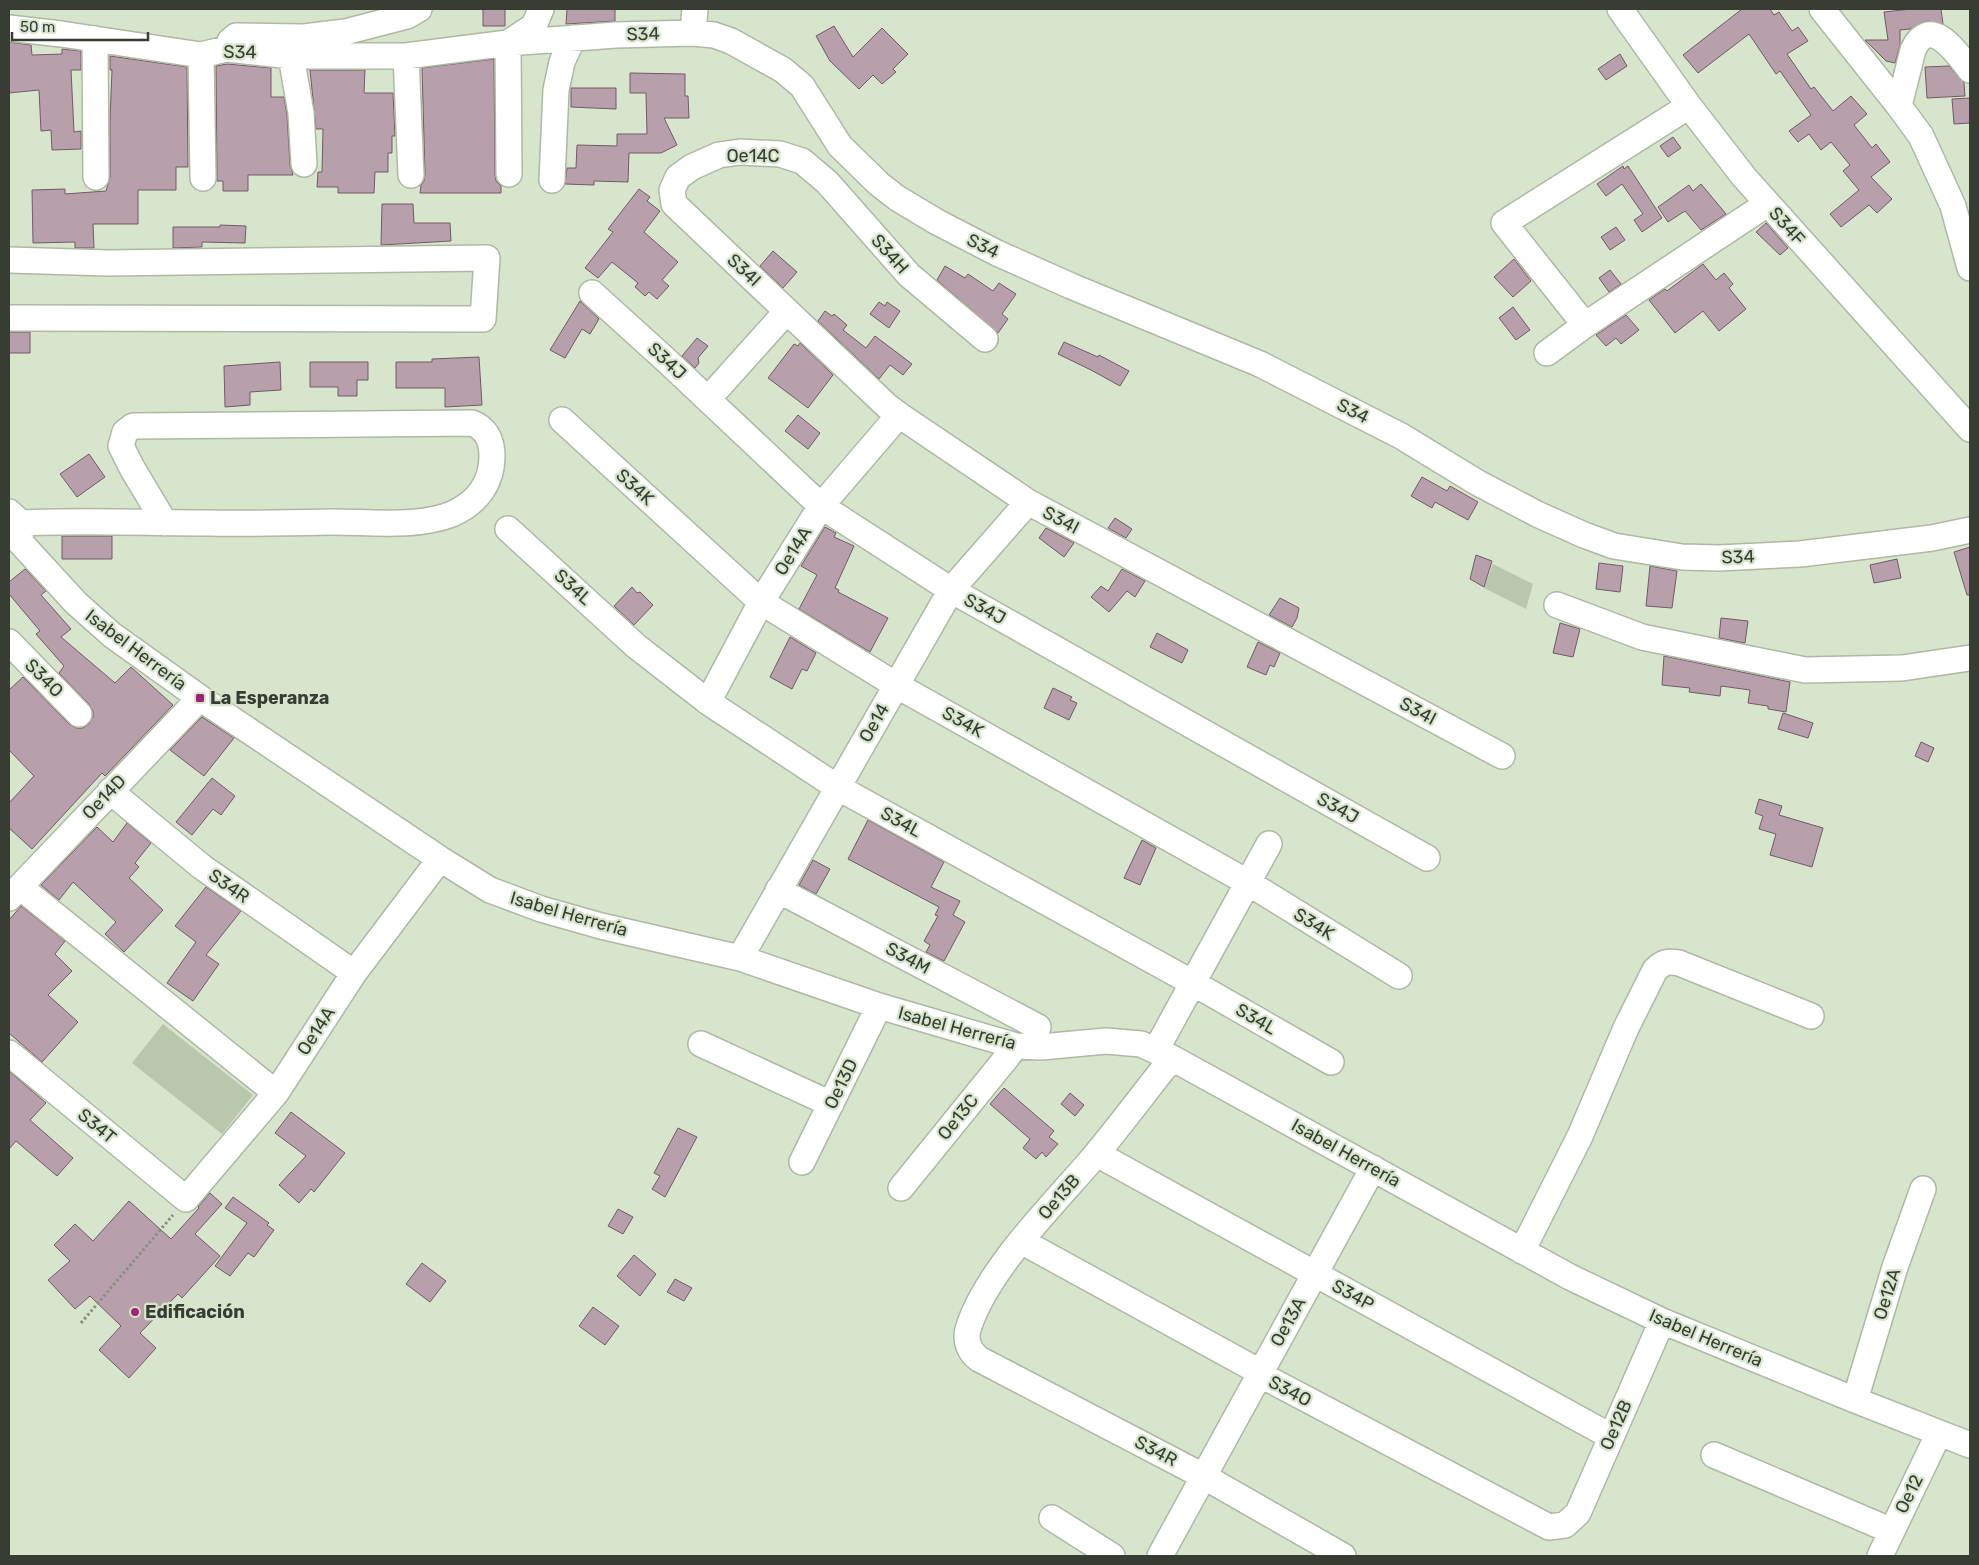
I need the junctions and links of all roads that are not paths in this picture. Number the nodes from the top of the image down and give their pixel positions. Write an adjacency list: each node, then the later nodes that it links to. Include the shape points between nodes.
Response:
1 (419, 9): 5 (street, via 407,16)
2 (541, 9): 10 (street, via 534,26)
3 (1620, 9): 16 (street, S34F)
4 (1822, 9): 17 (street)
5 (354, 19): 11 (street, via 304,37 236,36)
6 (694, 21): 8 (street, S34); 43 (street, S34, via 714,35 783,70 802,86 840,146 879,184 937,222 1072,286 1260,364 1401,436 1478,483 1584,535 1622,548 1682,557 1719,558 1809,553 1932,538)
7 (9, 28): 9 (street, S34)
8 (573, 38): 10 (street, S34); 24 (street, via 562,62 556,90)
9 (95, 39): 12 (street, S34); 22 (street)
10 (508, 43): 14 (street, S34); 20 (street)
11 (226, 49): 12 (street, S34); 13 (street, S34)
12 (201, 55): 23 (street)
13 (291, 56): 14 (street, S34); 19 (street, via 301,113)
14 (406, 56): 21 (street)
15 (1970, 70): 17 (street, via 1941,38 1922,37 1913,50)
16 (1689, 106): 26 (street, S34F); 32 (street, via 1504,223)
17 (1899, 106): 28 (street, via 1929,152 1953,206)
18 (802, 161): 25 (street, Oe14C, via 780,154 740,152 719,155 678,177 672,190); 33 (street, S34H, via 827,182 909,275)
19 (304, 164)
20 (509, 174)
21 (411, 176)
22 (96, 177)
23 (203, 178)
24 (552, 180)
25 (674, 204): 30 (street, S34I)
26 (1767, 204): 32 (street); 38 (street, S34F)
27 (9, 260): 31 (street, via 108,263 487,258 483,319)
28 (1970, 268)
29 (592, 294): 35 (street, S34J)
30 (787, 311): 35 (street); 36 (street, S34I)
31 (9, 318)
32 (1585, 325): 34 (street)
33 (985, 339)
34 (1547, 353)
35 (708, 400): 40 (street, S34J)
36 (899, 415): 39 (street, S34I); 40 (street, Oe14A)
37 (562, 420): 46 (street, S34K)
38 (1969, 425)
39 (1028, 502): 45 (street, Oe14); 54 (street, S34I)
40 (821, 506): 45 (street, S34J); 46 (street, Oe14A)
41 (165, 522): 41 (street, via 418,522 439,518 476,499 485,488 492,448 481,426 472,423 133,426 125,432 122,446); 44 (street)
42 (508, 529): 52 (street, S34L, via 636,646)
43 (1970, 530)
44 (15, 532): 51 (street, Isabel Herrería, via 76,603)
45 (951, 590): 50 (street, Oe14); 59 (street, S34J)
46 (761, 602): 50 (street, S34K); 52 (street, Oe14A)
47 (1557, 605): 49 (street, via 1642,637 1805,670 1902,668)
48 (9, 642): 53 (street, S34O)
49 (1970, 658)
50 (896, 685): 55 (street, Oe14); 60 (street, S34K)
51 (200, 698): 56 (street, Oe14D); 58 (street, Isabel Herrería)
52 (708, 702): 55 (street, S34L)
53 (79, 714)
54 (1502, 756)
55 (837, 787): 61 (street, Oe14); 66 (street, S34L)
56 (110, 791): 62 (street, Oe14D); 64 (street, S34R, via 202,867)
57 (1269, 844): 60 (street, Oe13B)
58 (440, 858): 63 (street, Isabel Herrería, via 490,890 541,909); 64 (street, Oe14A)
59 (1427, 858)
60 (1247, 882): 65 (street, S34K); 66 (street, Oe13B)
61 (778, 890): 63 (street, Oe14); 69 (street, S34M)
62 (14, 892): 75 (street)
63 (740, 958): 67 (street, Isabel Herrería)
64 (354, 973): 75 (street, Oe14A)
65 (1399, 976)
66 (1193, 983): 73 (street, Oe13B); 74 (street, S34L)
67 (879, 1006): 71 (street, Isabel Herrería); 76 (street, Oe13D)
68 (1811, 1016): 84 (street, via 1679,963 1668,961 1661,964 1626,1028 1580,1136)
69 (1038, 1027)
70 (701, 1044): 76 (street)
71 (1016, 1046): 73 (street, Isabel Herrería, via 1106,1041 1141,1044); 80 (street, Oe13C)
72 (9, 1053): 82 (street, S34T)
73 (1164, 1054): 77 (street, Oe13B); 79 (street, Isabel Herrería)
74 (1332, 1062)
75 (276, 1093): 82 (street, Oe14A)
76 (831, 1104): 78 (street, Oe13D)
77 (1097, 1154): 83 (street, Oe13B); 85 (street, S34P)
78 (802, 1162)
79 (1374, 1168): 84 (street, Isabel Herrería); 85 (street, Oe13A)
80 (901, 1188)
81 (1923, 1188): 89 (street, Oe12A, via 1895,1267)
82 (186, 1199)
83 (1021, 1241): 87 (street, Oe13B, via 990,1282 968,1327); 88 (street, S34O)
84 (1522, 1251): 86 (street, Isabel Herrería)
85 (1315, 1274): 88 (street, Oe13A); 91 (street, S34P)
86 (1662, 1321): 89 (street, Isabel Herrería); 91 (street, Oe12B)
87 (969, 1347): 94 (street, S34R, via 972,1355 979,1359)
88 (1260, 1372): 94 (street, Oe13A); 96 (street, S34O, via 1549,1527)
89 (1855, 1400): 90 (street, Isabel Herrería)
90 (1939, 1433): 92 (street, Isabel Herrería); 97 (street, Oe12)
91 (1610, 1436): 96 (street, Oe12B, via 1578,1513)
92 (1970, 1444)
93 (1714, 1454): 97 (street)
94 (1203, 1476): 99 (street, Oe13A); 100 (street, S34R)
95 (1052, 1518): 98 (street)
96 (1565, 1525)
97 (1892, 1531): 101 (street, Oe12)
98 (1112, 1556)
99 (1160, 1556)
100 (1344, 1556)
101 (1880, 1556)

